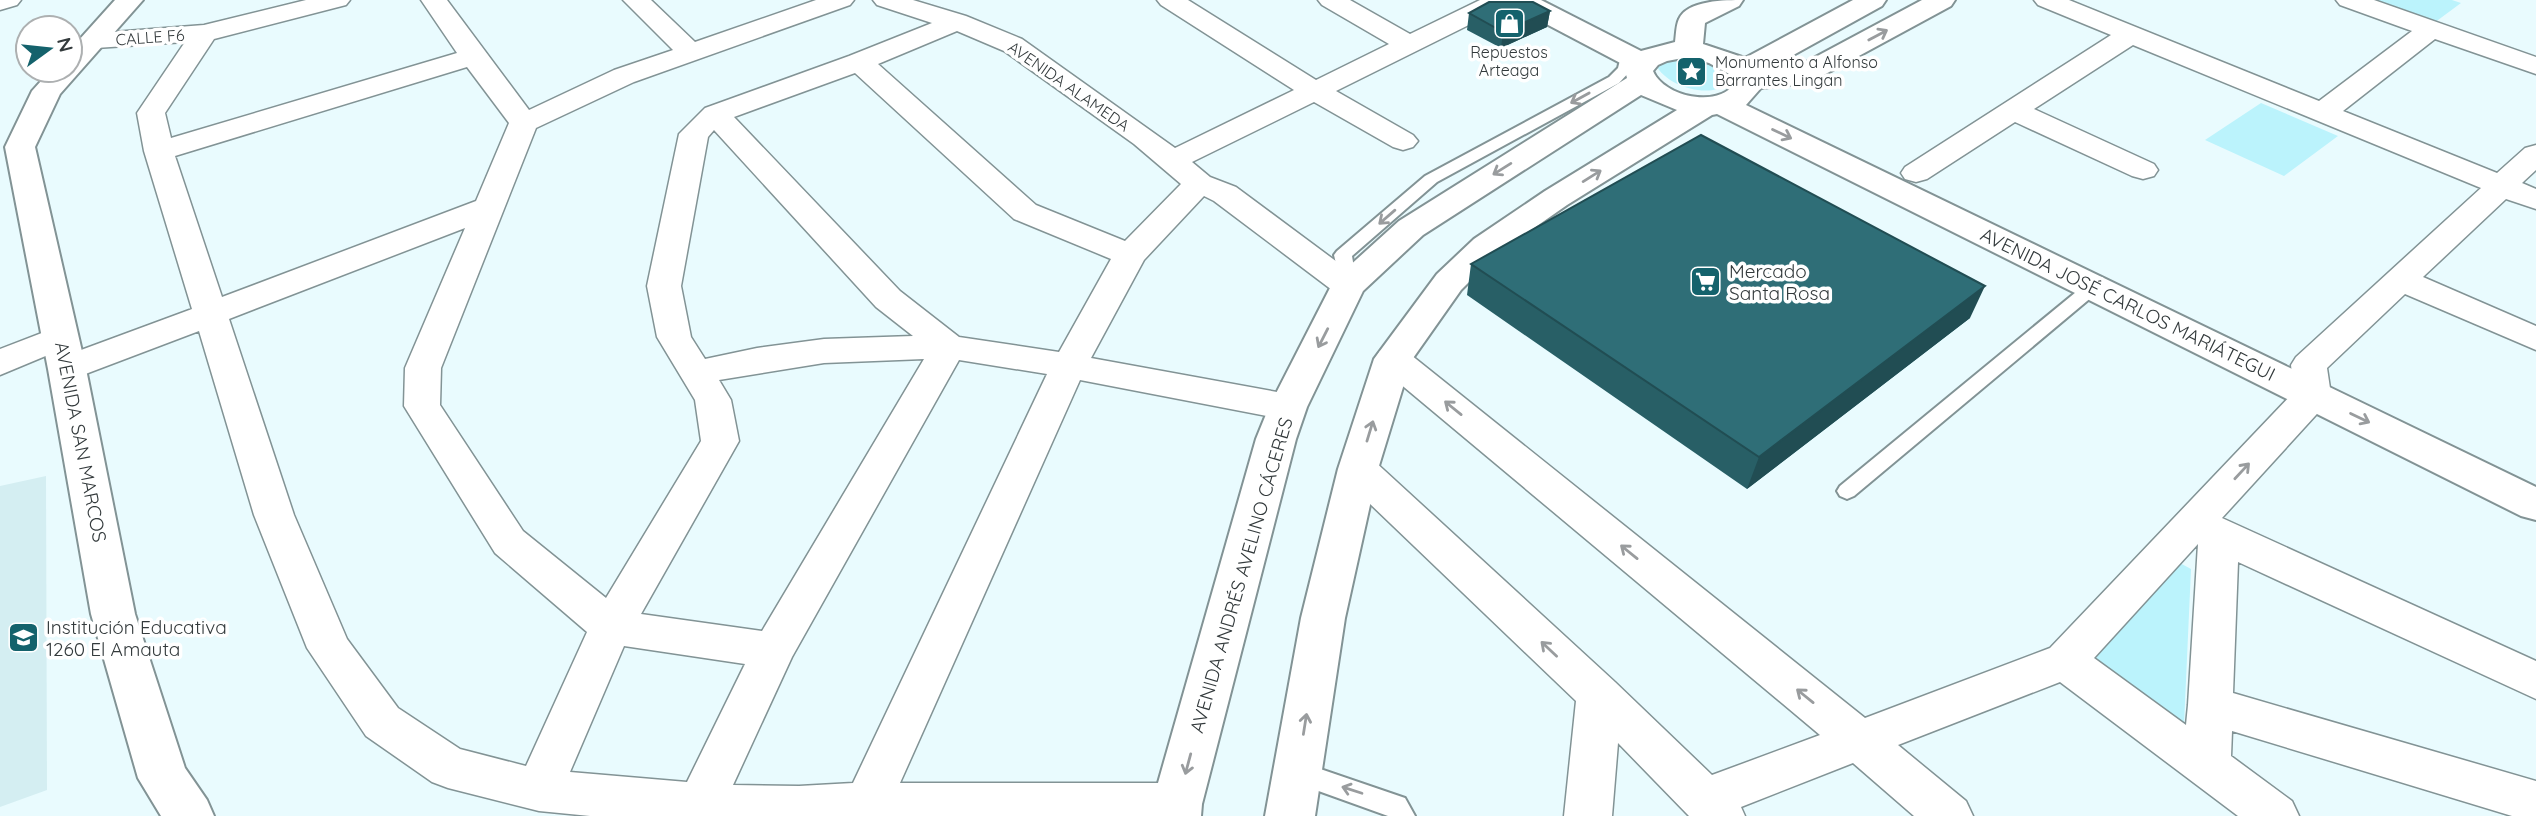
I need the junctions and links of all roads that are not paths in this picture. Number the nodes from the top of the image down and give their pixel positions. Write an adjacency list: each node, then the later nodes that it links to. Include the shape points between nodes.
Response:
1 (8, 0): 19 (street)
2 (130, 0): 24 (street, AVENIDA SAN MARCOS)
3 (337, 0): 22 (street, CALLE F6)
4 (434, 0): 29 (street)
5 (636, 0): 27 (street)
6 (841, 0): 27 (street)
7 (886, 0): 20 (street, AVENIDA ALAMEDA)
8 (1170, 0): 35 (street)
9 (1331, 0): 25 (street)
10 (1500, 0): 25 (street)
11 (1521, 0): 31 (street)
12 (1575, 0): 26 (street)
13 (1730, 0): 26 (street, via 1692,19)
14 (1821, 0): 34 (street)
15 (1873, 0): 34 (street)
16 (1942, 0): 34 (street, one-way to 16, via 1799,77)
17 (2047, 0): 23 (street)
18 (2349, 0): 21 (street)
19 (0, 2)
20 (957, 22): 30 (street); 45 (street, AVENIDA ALAMEDA, via 1013,45)
21 (2431, 29): 32 (street); 37 (street)
22 (204, 33): 24 (street, CALLE F6); 42 (street, via 151,113)
23 (2131, 34): 36 (street); 37 (street)
24 (96, 40): 28 (street, AVENIDA SAN MARCOS)
25 (1409, 44): 35 (street)
26 (1680, 50): 31 (street, AVENIDA ANDRÉS AVELINO CÁCERES, via 1648,57); 34 (street)
27 (689, 51): 39 (street)
28 (84, 53)
29 (472, 57): 39 (street); 42 (street)
30 (859, 62): 38 (street); 50 (street, via 1025,212)
31 (1637, 66): 34 (street, via 1663,96 1678,101); 53 (street, AVENIDA ANDRÉS AVELINO CÁCERES, one-way to 53, via 1411,228)
32 (2536, 66)
33 (54, 84): 41 (street, AVENIDA SAN MARCOS)
34 (1730, 84): 46 (street, AVENIDA JOSÉ CARLOS MARIÁTEGUI); 52 (street, AVENIDA JOSÉ CARLOS MARIÁTEGUI, one-way to 52); 58 (street, one-way to 34, via 1449,282 1486,246)
35 (1313, 90): 40 (street); 45 (street)
36 (2013, 110): 44 (street); 46 (street)
37 (2322, 113): 47 (street)
38 (715, 114): 56 (street, via 888,299); 61 (street, via 694,134 664,286 674,337)
39 (524, 123): 49 (street)
40 (1403, 141)
41 (10, 150): 57 (street, AVENIDA SAN MARCOS)
42 (159, 152): 54 (street)
43 (2536, 154): 47 (street)
44 (2143, 170)
45 (1186, 172): 50 (street); 53 (street, AVENIDA ALAMEDA, via 1210,205)
46 (1916, 173): 62 (street, AVENIDA JOSÉ CARLOS MARIÁTEGUI)
47 (2502, 186): 48 (street); 51 (street)
48 (2536, 200)
49 (490, 206): 54 (street); 69 (street, via 423,368 422,406 509,542)
50 (1130, 255): 60 (street)
51 (2401, 279): 55 (street); 62 (street)
52 (2093, 287): 62 (street, AVENIDA JOSÉ CARLOS MARIÁTEGUI); 66 (lane)
53 (1345, 293): 63 (street, AVENIDA ANDRÉS AVELINO CÁCERES, one-way to 63)
54 (211, 312): 57 (street); 78 (street, via 274,515 329,648 382,722 448,767)
55 (2536, 339)
56 (949, 347): 60 (street); 61 (street, via 824,351); 70 (street)
57 (64, 353): 59 (street); 84 (street, AVENIDA SAN MARCOS, via 113,614 163,778)
58 (1393, 359): 64 (street, one-way to 58); 75 (street, one-way to 58)
59 (0, 363)
60 (1069, 366): 63 (street); 80 (street)
61 (695, 373): 69 (street, via 713,400 720,440)
62 (2311, 380): 65 (street, AVENIDA JOSÉ CARLOS MARIÁTEGUI); 67 (street, AVENIDA JOSÉ CARLOS MARIÁTEGUI, one-way to 67); 68 (street, one-way to 62)
63 (1288, 407): 83 (street, AVENIDA ANDRÉS AVELINO CÁCERES, one-way to 83)
64 (1358, 470): 73 (street, one-way to 64); 77 (street, one-way to 64, via 1322,618)
65 (2536, 475)
66 (1847, 491)
67 (2536, 505)
68 (2207, 528): 71 (street); 72 (street); 74 (street)
69 (611, 627): 70 (street); 78 (street)
70 (773, 650): 81 (street)
71 (2065, 661): 75 (street); 76 (street)
72 (2536, 681)
73 (1599, 695): 82 (street); 87 (street)
74 (2210, 705): 76 (street); 79 (street)
75 (1858, 739): 82 (street); 88 (street)
76 (2207, 766): 89 (street)
77 (1297, 772): 85 (street); 86 (lane, one-way to 77, via 1396,806)
78 (539, 790): 81 (street)
79 (2536, 802)
80 (867, 804): 81 (street, via 799,808); 83 (street)
81 (700, 805)
82 (1713, 808)
83 (1177, 810)
84 (189, 816)
85 (1290, 816)
86 (1402, 816)
87 (1588, 816)
88 (1949, 816)
89 (2275, 816)

